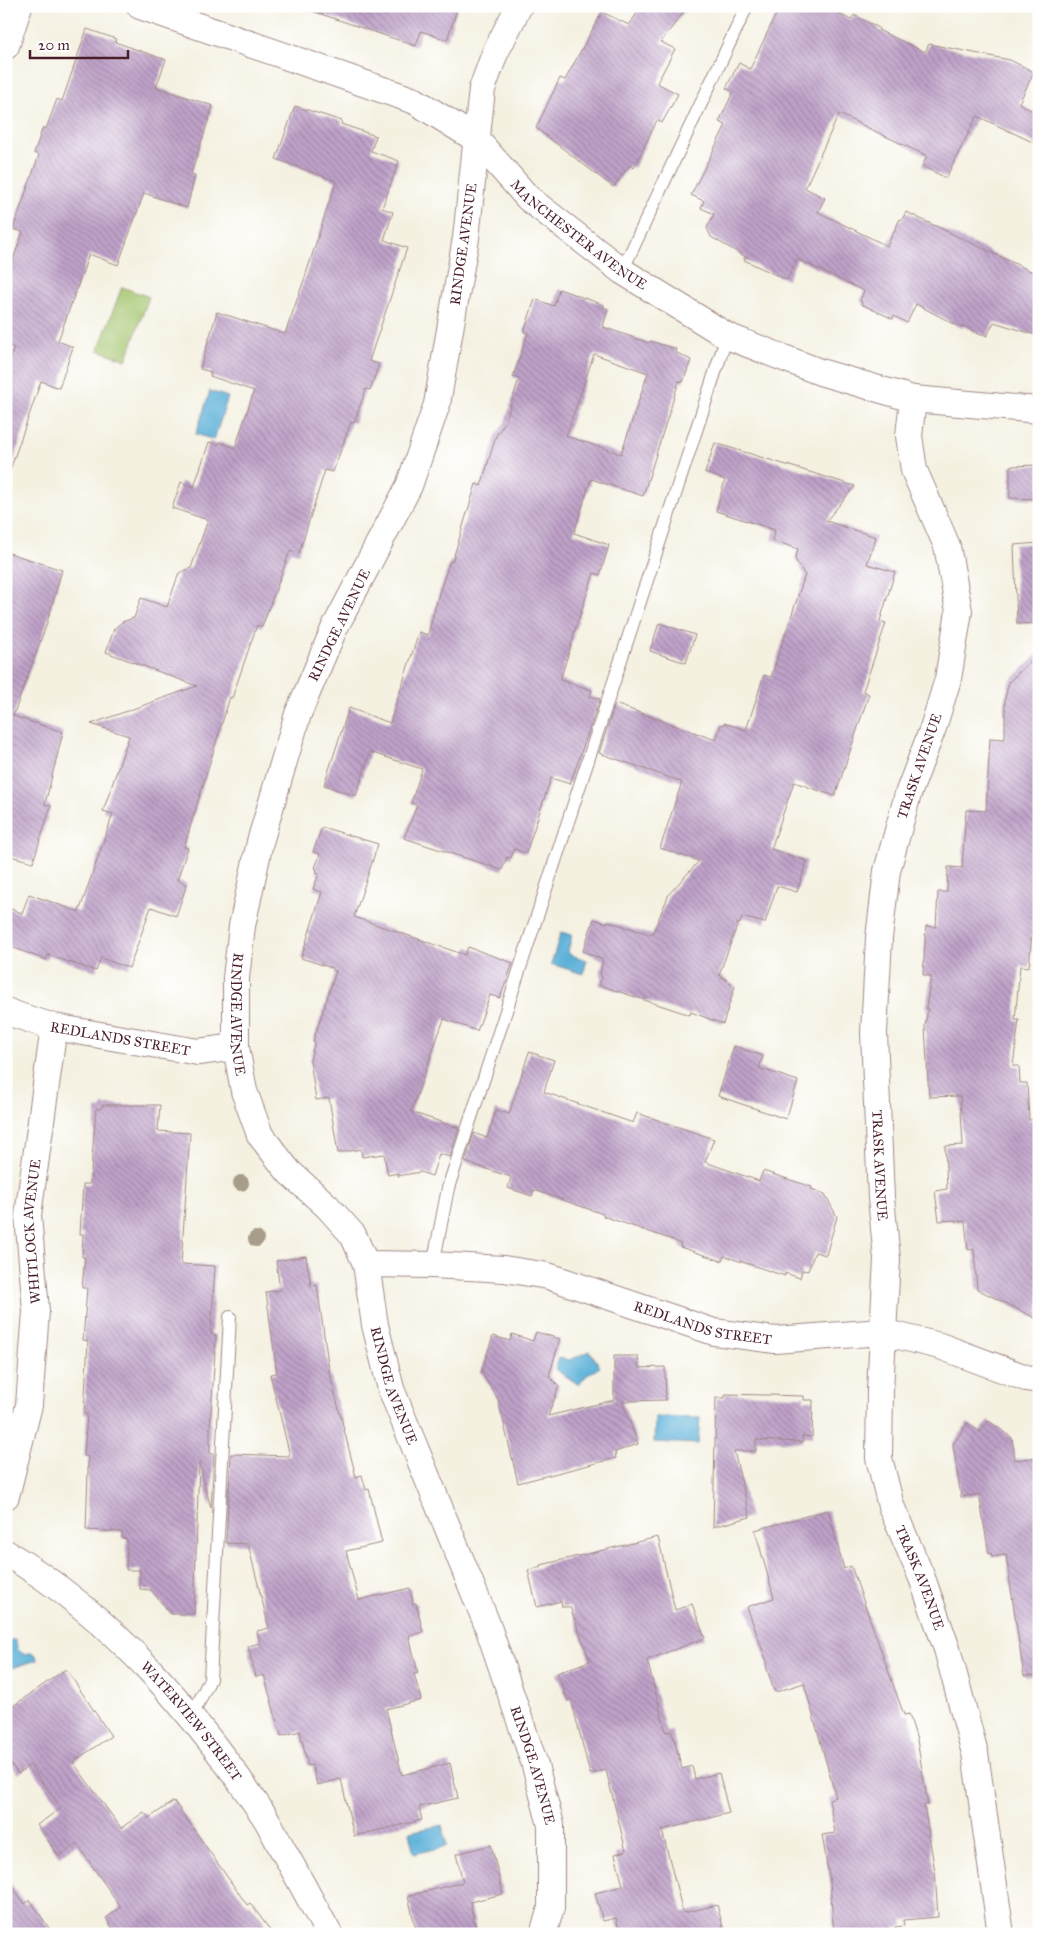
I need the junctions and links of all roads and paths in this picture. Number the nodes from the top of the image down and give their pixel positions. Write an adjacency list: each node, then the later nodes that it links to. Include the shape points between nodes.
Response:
1 (19, 6): 5 (street)
2 (140, 6): 6 (street, MANCHESTER AVENUE, via 415,101)
3 (518, 6): 6 (street, RINDGE AVENUE, via 482,89)
4 (747, 6): 7 (lane)
5 (6, 46)
6 (476, 139): 7 (street, MANCHESTER AVENUE, via 528,198); 13 (street, RINDGE AVENUE, via 466,238 437,404 409,486 334,629 298,714 260,842 242,926 236,978)
7 (622, 272): 8 (street, MANCHESTER AVENUE)
8 (727, 336): 9 (street, MANCHESTER AVENUE, via 820,372); 15 (lane, via 448,1188)
9 (913, 399): 10 (street, MANCHESTER AVENUE); 17 (street, TRASK AVENUE, via 909,436 914,470 947,546 959,611 948,679 908,794 887,871 879,938 874,1033 887,1259)
10 (1039, 410)
11 (6, 1011): 12 (street, REDLANDS STREET)
12 (54, 1026): 13 (street, REDLANDS STREET, via 198,1052); 19 (street, WHITLOCK AVENUE, via 28,1215 36,1311 29,1404)
13 (236, 1048): 14 (street, RINDGE AVENUE, via 244,1091 260,1135 289,1172 354,1235)
14 (366, 1264): 15 (street, REDLANDS STREET); 23 (street, RINDGE AVENUE, via 375,1325 391,1389 487,1624 534,1762 551,1825 551,1908)
15 (433, 1265): 17 (street, REDLANDS STREET, via 504,1269 548,1276 714,1332 775,1340)
16 (230, 1317): 21 (lane, via 210,1679)
17 (882, 1332): 18 (street, REDLANDS STREET, via 940,1346); 24 (street, TRASK AVENUE, via 879,1458 891,1506 922,1578 947,1649 975,1753)
18 (1039, 1380)
19 (6, 1496)
20 (6, 1553): 21 (street, WATERVIEW STREET, via 87,1610 138,1656)
21 (192, 1716): 22 (street, WATERVIEW STREET, via 266,1818)
22 (329, 1934)
23 (543, 1934)
24 (1000, 1934)

